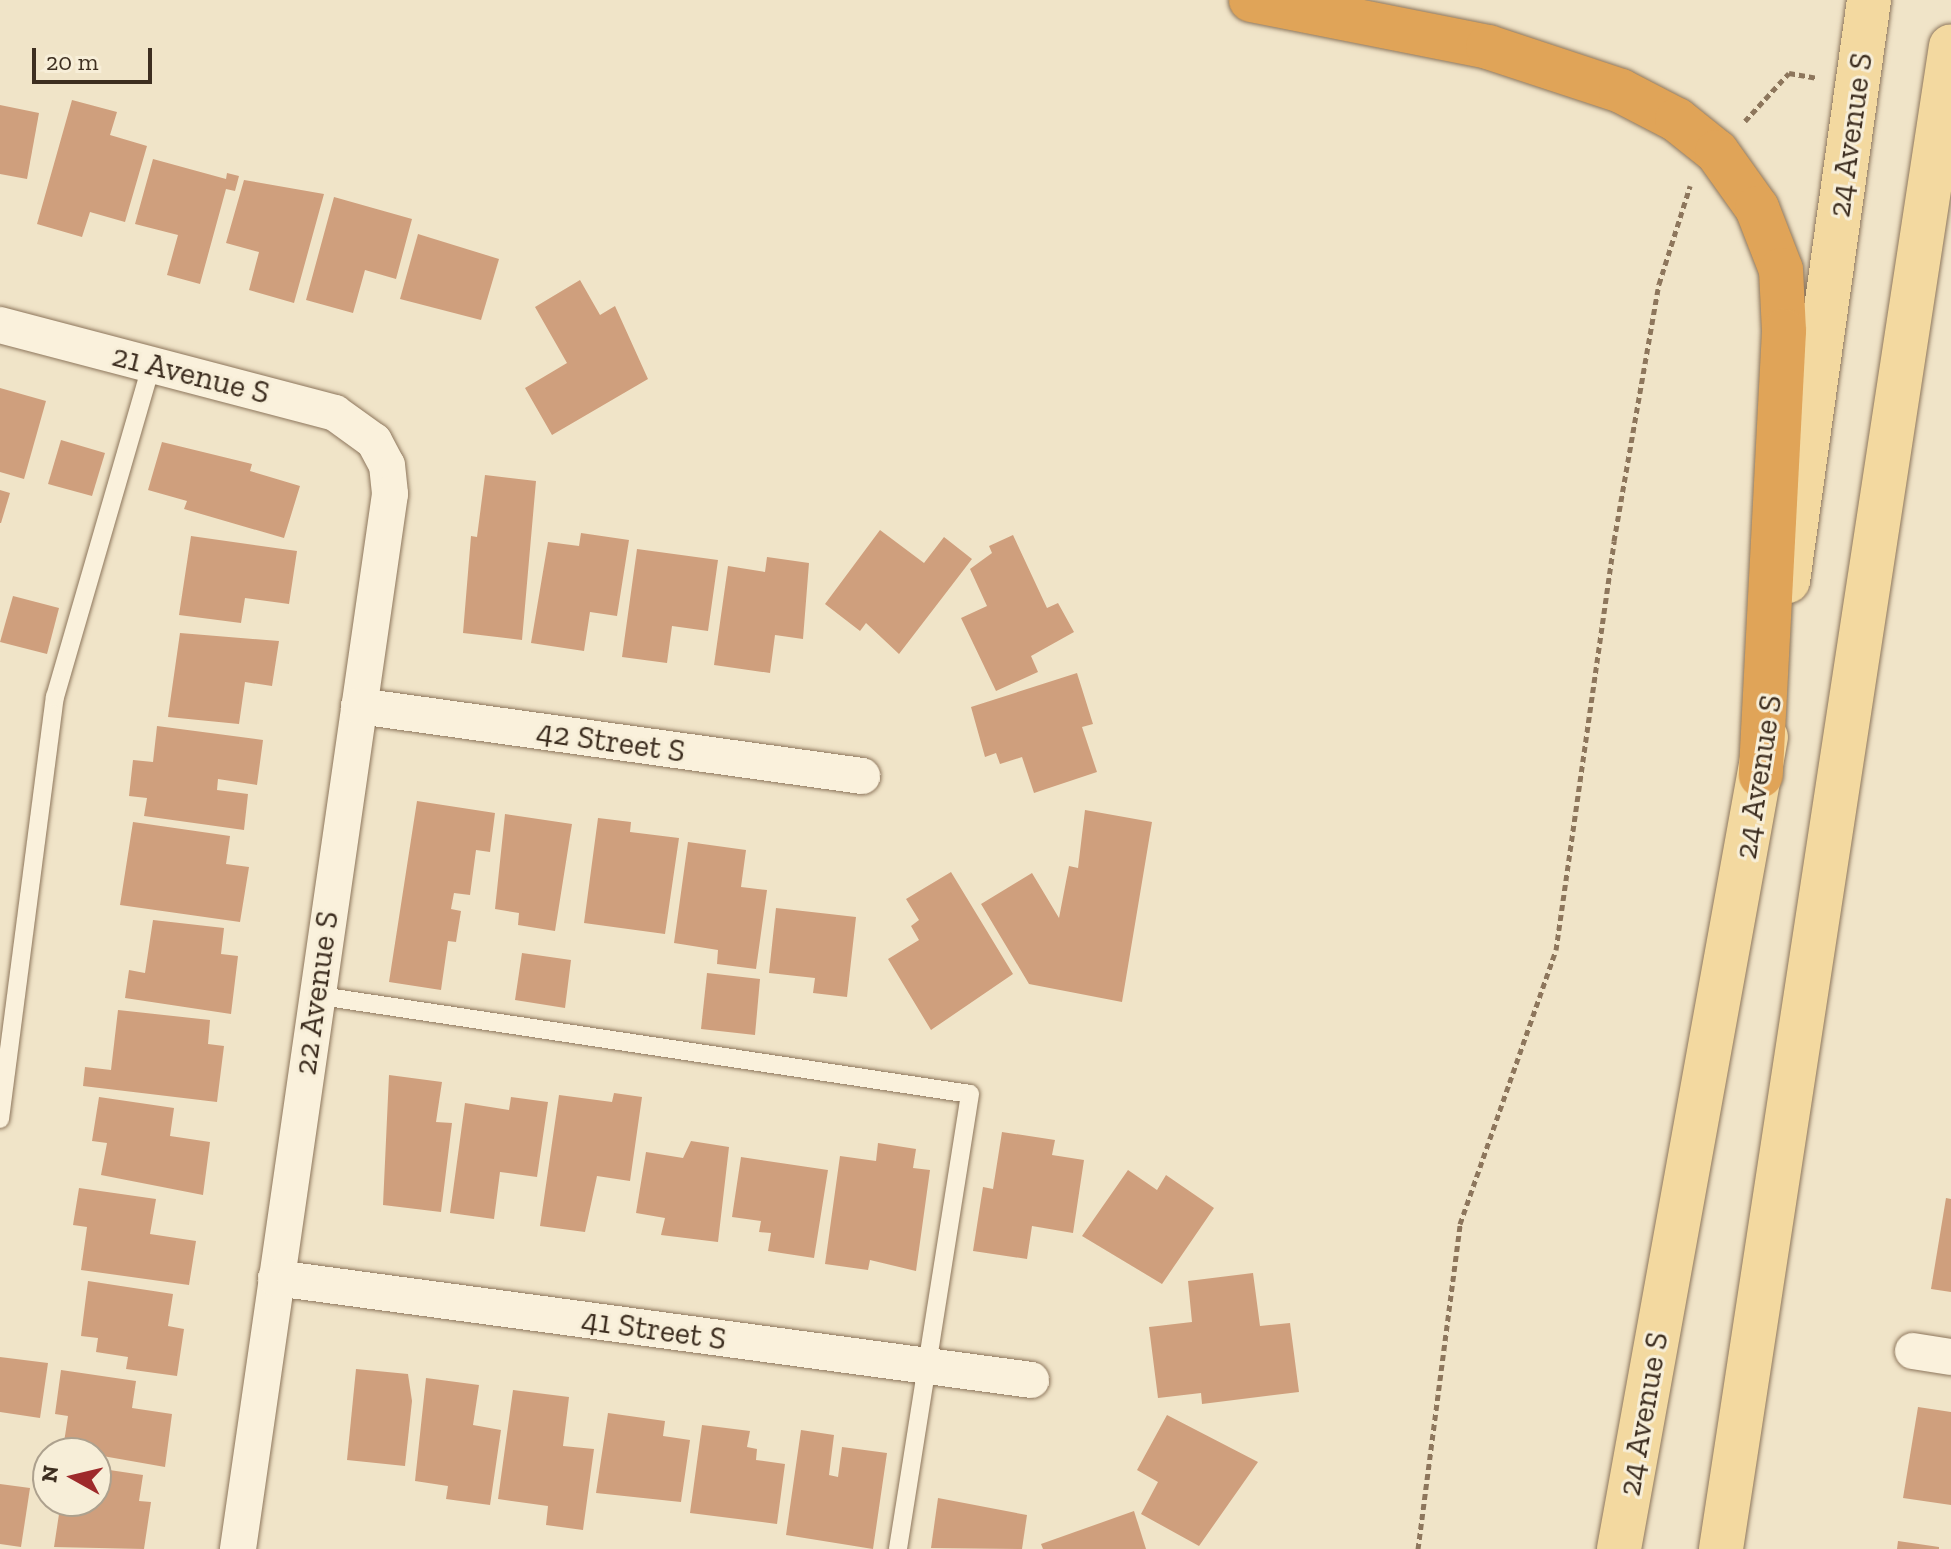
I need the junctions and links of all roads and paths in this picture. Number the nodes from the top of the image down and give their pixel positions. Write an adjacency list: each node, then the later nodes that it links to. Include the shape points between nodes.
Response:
1 (1251, 0): 11 (highway, via 1488,47 1621,91 1677,120 1717,152 1757,208 1781,270 1784,331)
2 (1869, 0): 11 (main road, 24 Avenue S)
3 (1951, 46): 24 (main road)
4 (1818, 78): 5 (path, via 1789,73)
5 (1739, 129)
6 (1693, 178): 22 (path, via 1656,298 1614,541 1556,950 1460,1224)
7 (0, 325): 8 (street, 21 Avenue S)
8 (152, 364): 9 (street, 21 Avenue S, via 335,413); 14 (lane, via 55,697)
9 (374, 441): 10 (street, 22 Avenue S, via 387,465 390,494)
10 (359, 706): 12 (street, 42 Street S); 13 (street, 22 Avenue S)
11 (1761, 775): 23 (main road, 24 Avenue S)
12 (862, 776)
13 (314, 995): 15 (street, 22 Avenue S); 18 (lane, via 970,1094)
14 (0, 1119)
15 (276, 1278): 18 (street, 41 Street S); 20 (street, 22 Avenue S)
16 (1913, 1351): 17 (street)
17 (1951, 1357)
18 (929, 1367): 19 (street, 41 Street S); 21 (lane)
19 (1031, 1380)
20 (239, 1549)
21 (898, 1549)
22 (1418, 1549)
23 (1619, 1549)
24 (1721, 1549)

